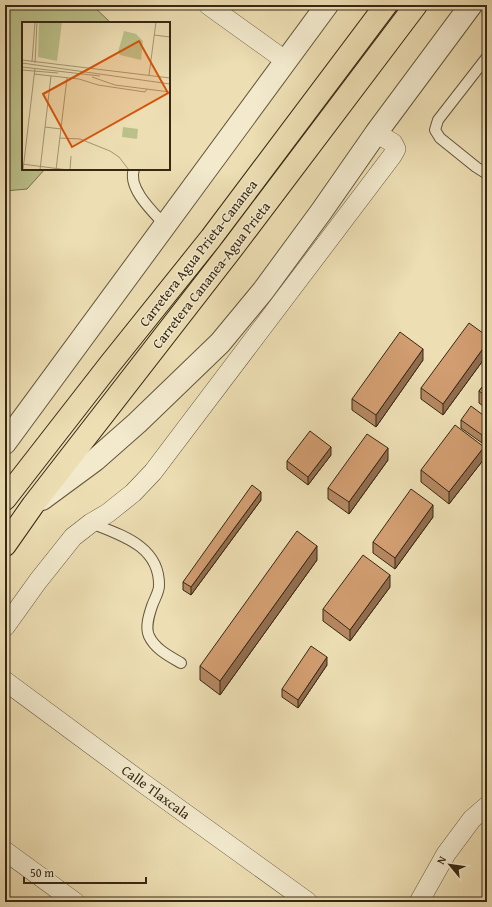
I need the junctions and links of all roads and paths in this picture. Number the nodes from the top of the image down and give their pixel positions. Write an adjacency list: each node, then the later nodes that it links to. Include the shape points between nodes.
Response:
1 (208, 5): 7 (street)
2 (327, 5): 7 (street)
3 (386, 5): 14 (main road, Carretera Agua Prieta-Cananea, via 211,238)
4 (416, 5): 15 (main road, Carretera Cananea-Agua Prieta)
5 (471, 5): 8 (street)
6 (487, 57): 10 (lane, via 438,120 435,130 440,138)
7 (286, 61): 11 (street)
8 (376, 133): 15 (street, via 263,291 220,342 137,423); 16 (street, via 393,143 396,149 392,156 153,472 133,493)
9 (134, 170): 11 (lane, via 132,174 138,195)
10 (487, 174)
11 (165, 225): 12 (street)
12 (13, 423): 13 (street)
13 (5, 443)
14 (5, 498)
15 (33, 506): 17 (main road, Carretera Cananea-Agua Prieta)
16 (91, 523): 18 (street, via 73,537); 19 (lane, via 121,535 143,548 155,563 159,587 148,620 148,635 156,646)
17 (5, 545)
18 (5, 627)
19 (181, 663)
20 (5, 681): 24 (street, Calle Tlaxcala)
21 (487, 806): 25 (street, via 472,819 446,854)
22 (5, 851): 23 (street)
23 (75, 902)
24 (308, 902)
25 (419, 902)

